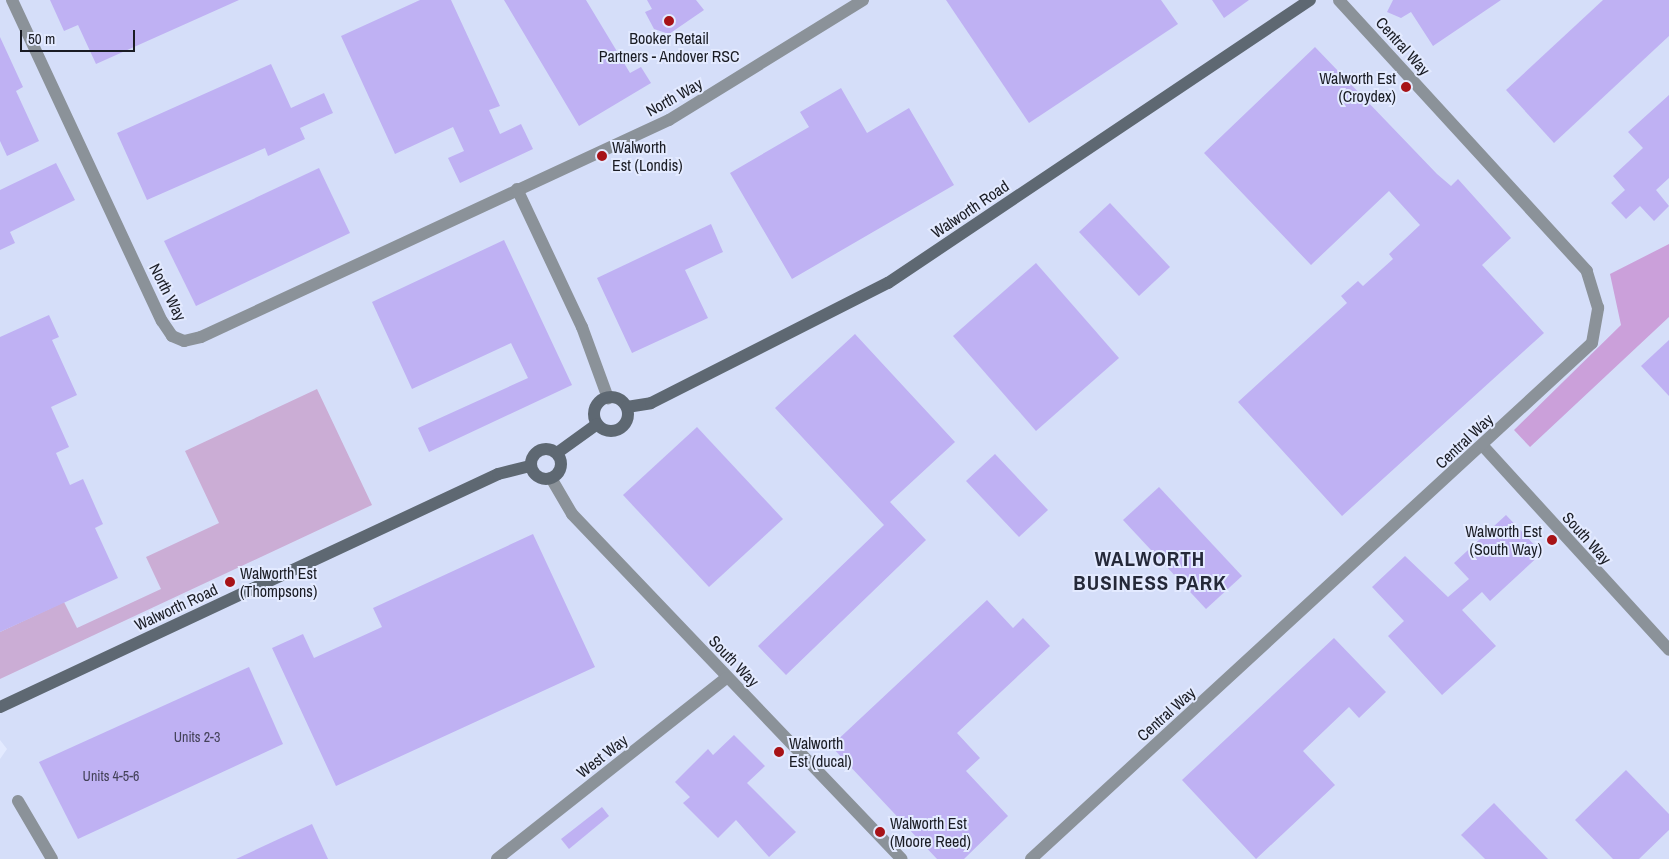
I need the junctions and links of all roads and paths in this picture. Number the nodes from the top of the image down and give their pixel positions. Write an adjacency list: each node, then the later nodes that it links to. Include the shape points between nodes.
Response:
1 (12, 0): 5 (street, North Way, via 162,320 179,340 201,337)
2 (863, 0): 5 (street, North Way, via 669,120)
3 (1310, 0): 7 (street, Walworth Road, via 888,283 651,403)
4 (1339, 0): 9 (street, Central Way, via 1587,271 1594,287 1598,325 1592,343)
5 (517, 189): 6 (street, via 582,327)
6 (608, 398): 7 (street, via 619,399); 8 (street, via 596,408)
7 (627, 407): 8 (street, via 628,418 617,431)
8 (597, 424): 10 (street)
9 (1483, 446): 13 (street, South Way); 20 (street, Central Way)
10 (557, 452): 11 (street, via 541,449 533,456); 12 (street, via 561,468)
11 (530, 466): 12 (street, via 536,475); 15 (street, Walworth Road, via 498,474)
12 (551, 478): 14 (street, South Way, via 572,514)
13 (1669, 650)
14 (726, 678): 18 (street, West Way); 19 (street, South Way)
15 (0, 707)
16 (18, 801): 17 (street)
17 (52, 859)
18 (497, 859)
19 (902, 859)
20 (1031, 859)

